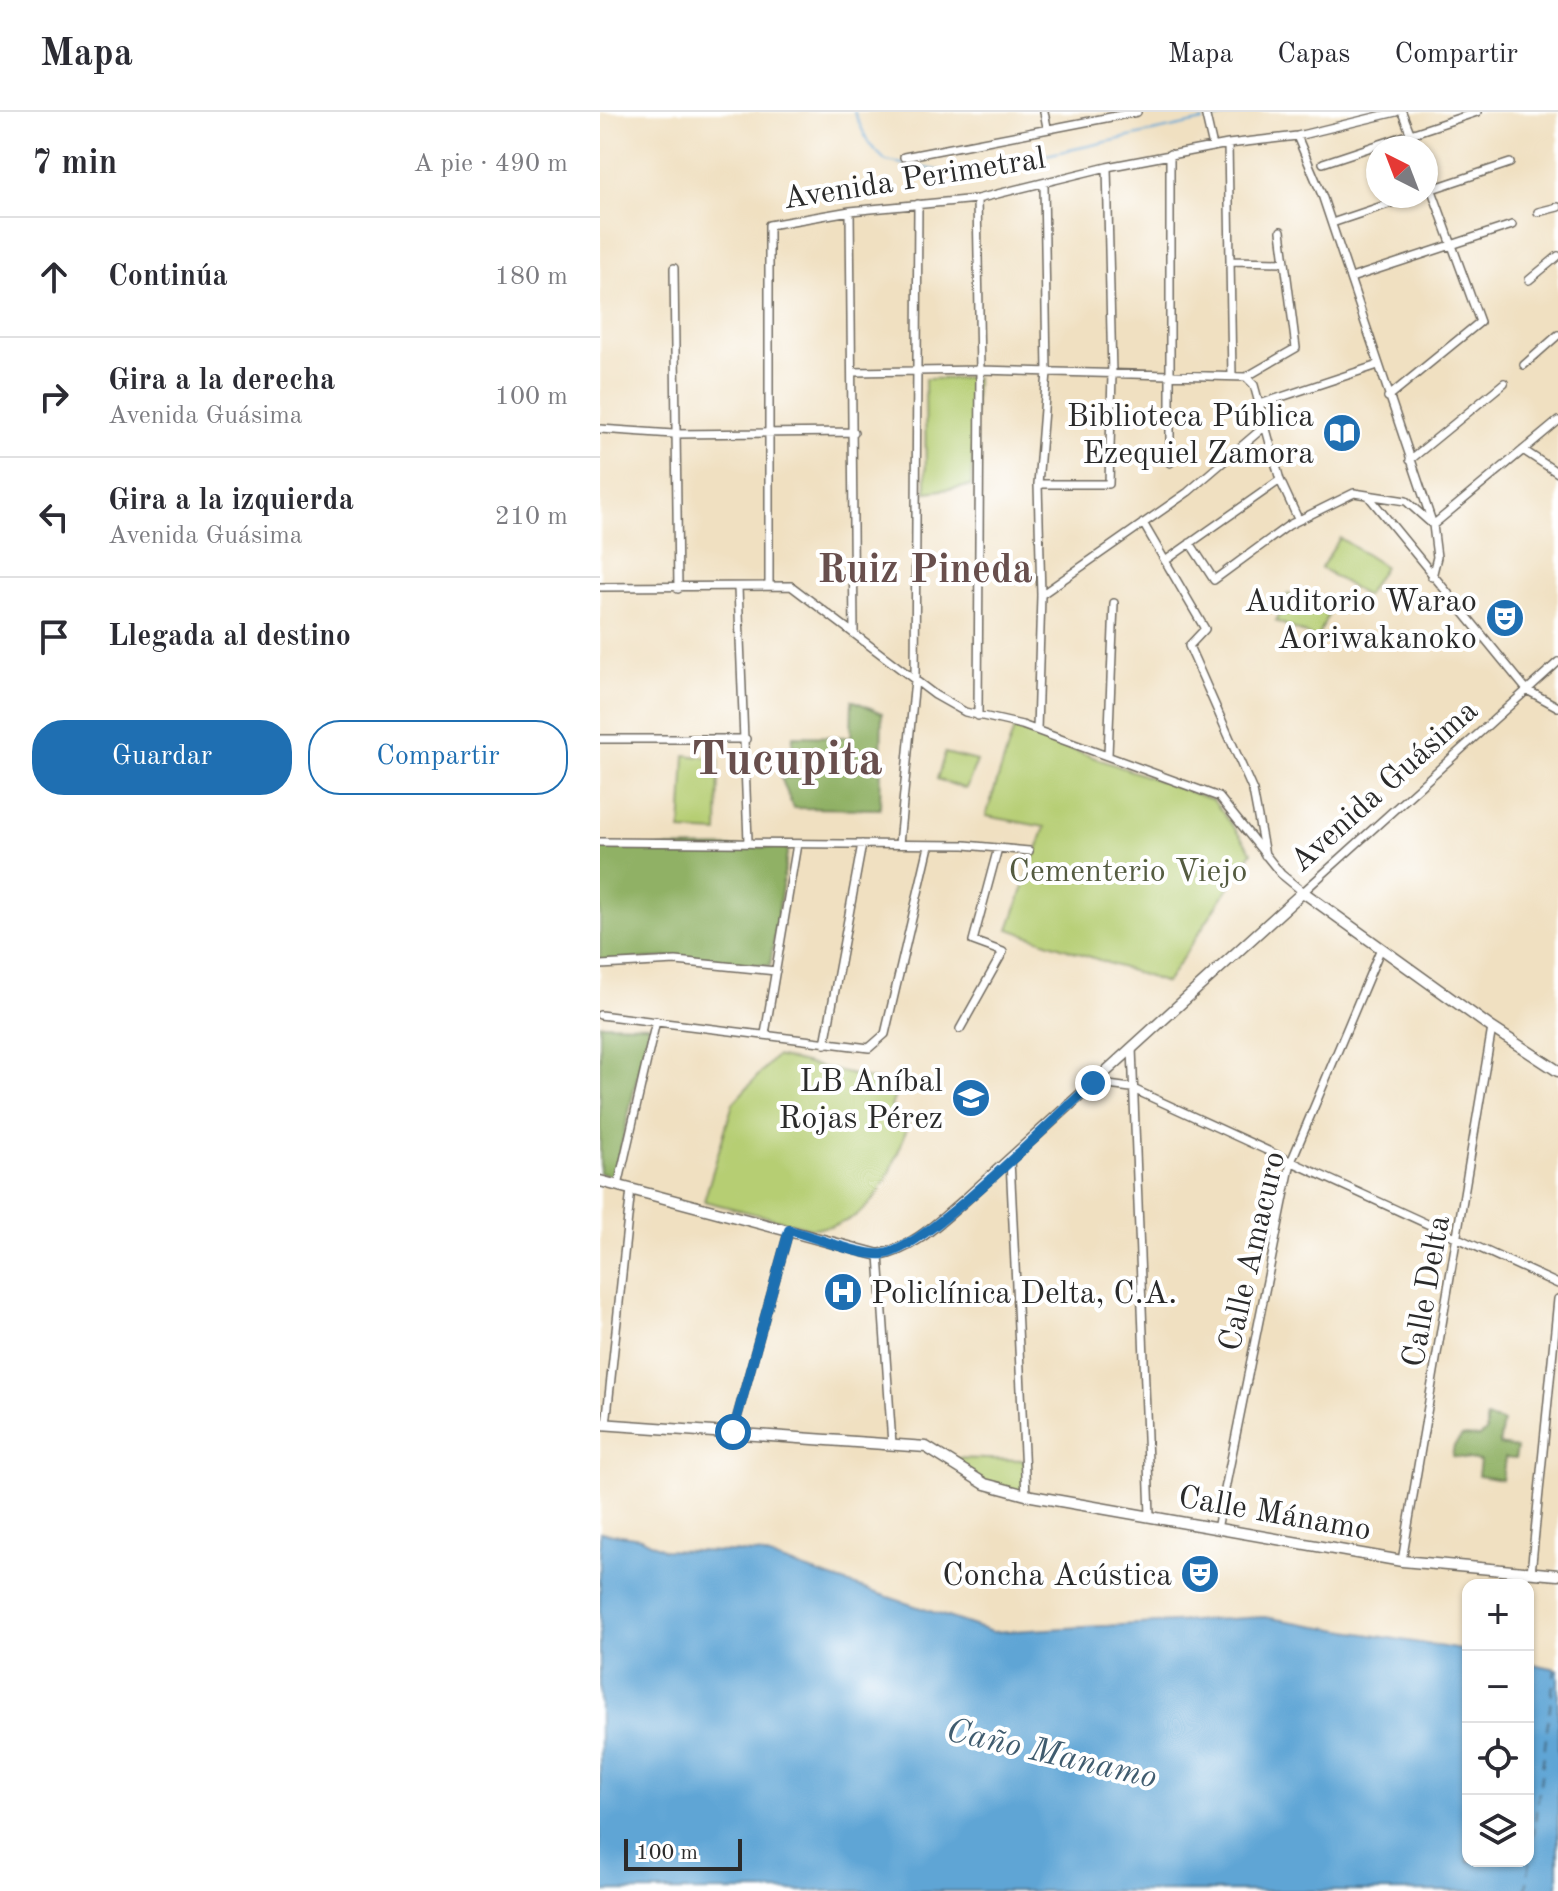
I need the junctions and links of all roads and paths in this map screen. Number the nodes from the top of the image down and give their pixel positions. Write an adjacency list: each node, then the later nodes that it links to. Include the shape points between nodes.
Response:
1 (1044, 112): 7 (street)
2 (1137, 112): 7 (street)
3 (1205, 112): 11 (street)
4 (1396, 112): 9 (street, Avenida Perimetral)
5 (1402, 112): 8 (street)
6 (1477, 112): 8 (street)
7 (1047, 127): 13 (street)
8 (1411, 134): 14 (street)
9 (1297, 136): 10 (street, Avenida Perimetral); 26 (street)
10 (1228, 144): 11 (street, Avenida Perimetral); 31 (street)
11 (1213, 147): 12 (street, Avenida Perimetral)
12 (1170, 154): 16 (street, Avenida Perimetral); 46 (street)
13 (904, 157)
14 (1323, 163)
15 (1510, 163): 18 (street)
16 (1107, 167): 17 (street, Avenida Perimetral); 45 (street)
17 (1044, 184): 19 (street, Avenida Perimetral); 43 (street)
18 (1438, 187)
19 (977, 199): 20 (street, Avenida Perimetral); 41 (street)
20 (918, 204): 24 (street, Avenida Perimetral); 44 (street)
21 (1558, 207): 25 (street)
22 (1376, 208): 26 (street)
23 (1437, 208): 29 (street)
24 (850, 211): 42 (street); 55 (street, Avenida Perimetral, via 769,225)
25 (1538, 212)
26 (1332, 223): 36 (street)
27 (1512, 225): 29 (street)
28 (1281, 231): 32 (street)
29 (1452, 244): 36 (street); 50 (street, via 1480,322)
30 (1558, 256): 33 (street)
31 (1231, 261): 32 (street); 47 (street)
32 (1285, 262): 48 (street, via 1296,348)
33 (1550, 262): 35 (street); 37 (street)
34 (674, 268): 57 (street)
35 (1558, 271)
36 (1351, 278): 39 (street)
37 (1529, 280)
38 (1558, 335): 40 (street)
39 (1378, 365): 50 (street); 51 (street)
40 (1524, 365)
41 (980, 370): 43 (street); 44 (street); 82 (street)
42 (853, 372): 44 (street); 56 (street)
43 (1047, 372): 45 (street); 63 (street)
44 (918, 373): 79 (street)
45 (1112, 374): 46 (street); 63 (street, via 1109,484)
46 (1169, 374): 47 (street); 60 (street)
47 (1232, 376): 48 (street)
48 (1246, 377): 51 (street)
49 (1504, 383): 59 (street)
50 (1388, 397): 59 (street)
51 (1260, 404): 53 (street)
52 (1558, 421): 58 (street)
53 (1264, 427): 62 (street); 66 (street)
54 (600, 429): 57 (street)
55 (770, 432): 56 (street); 57 (street); 71 (street)
56 (854, 432): 77 (street)
57 (673, 434): 74 (street)
58 (1523, 450): 61 (street); 67 (street)
59 (1410, 460): 67 (street)
60 (1170, 463)
61 (1558, 473)
62 (1280, 480): 65 (street); 68 (street)
63 (1038, 484): 75 (street)
64 (1370, 498): 65 (street, via 1354,493); 67 (street, via 1406,501); 70 (street)
65 (1298, 519): 68 (street, via 1214,580)
66 (1143, 523): 69 (street); 75 (street)
67 (1433, 525): 70 (street, via 1437,557)
68 (1190, 543): 69 (street)
69 (1165, 561): 95 (street, via 1205,629 1189,646 1253,791)
70 (1432, 577): 80 (street)
71 (769, 586): 73 (street); 77 (street, via 791,586)
72 (600, 587): 74 (street)
73 (738, 588): 74 (street); 85 (street)
74 (678, 589)
75 (1041, 595): 83 (street)
76 (1114, 603): 86 (street)
77 (854, 633): 79 (street)
78 (1558, 662): 80 (street, Avenida Guásima)
79 (915, 680): 82 (street); 91 (street)
80 (1527, 690): 81 (street); 96 (street, Avenida Guásima)
81 (1558, 707)
82 (978, 716): 83 (street)
83 (1037, 730): 86 (street)
84 (600, 739): 85 (street)
85 (746, 739): 87 (street)
86 (1108, 755): 95 (street, via 1219,797)
87 (748, 841): 88 (street); 89 (street)
88 (600, 842)
89 (797, 844): 90 (street); 99 (street)
90 (862, 844): 91 (street); 105 (street)
91 (899, 844): 92 (street)
92 (929, 846): 93 (street); 105 (street, via 885,1034 869,1048)
93 (998, 848): 94 (street); 103 (street, via 973,941 1003,952)
94 (1029, 851)
95 (1265, 855): 96 (street)
96 (1303, 892): 97 (main road); 106 (main road, Avenida Guásima)
97 (1381, 948): 102 (main road); 111 (street, Calle Amacuro)
98 (600, 965): 99 (street, via 676,961)
99 (776, 971): 104 (street)
100 (600, 1015): 101 (street)
101 (656, 1021): 104 (street); 113 (street)
102 (1492, 1028): 107 (main road); 116 (street, Calle Delta)
103 (960, 1029)
104 (765, 1034): 105 (street)
105 (825, 1044)
106 (1132, 1048): 108 (main road, Avenida Guásima); 109 (street)
107 (1558, 1071)
108 (1093, 1083): 109 (street); 110 (main road, Avenida Guásima)
109 (1131, 1088): 111 (street); 124 (street)
110 (1010, 1160): 117 (main road, Avenida Guásima, via 923,1235); 123 (street)
111 (1291, 1162): 116 (street); 125 (street, Calle Amacuro)
112 (600, 1181): 113 (main road)
113 (618, 1186): 114 (main road)
114 (631, 1189): 115 (main road); 120 (street)
115 (789, 1230): 117 (main road); 121 (street)
116 (1459, 1237): 118 (street); 126 (street, Calle Delta)
117 (879, 1255): 122 (street)
118 (1558, 1284)
119 (1558, 1299): 127 (street)
120 (603, 1424): 121 (main road, Calle Mánamo)
121 (733, 1432): 122 (main road, Calle Mánamo)
122 (892, 1444): 123 (main road, Calle Mánamo, via 926,1447 985,1484)
123 (1026, 1495): 124 (main road, Calle Mánamo)
124 (1150, 1515): 125 (main road, Calle Mánamo)
125 (1217, 1529): 126 (main road, Calle Mánamo)
126 (1402, 1561): 127 (main road, Calle Mánamo)
127 (1531, 1573): 128 (main road, Calle Mánamo)
128 (1558, 1575)

